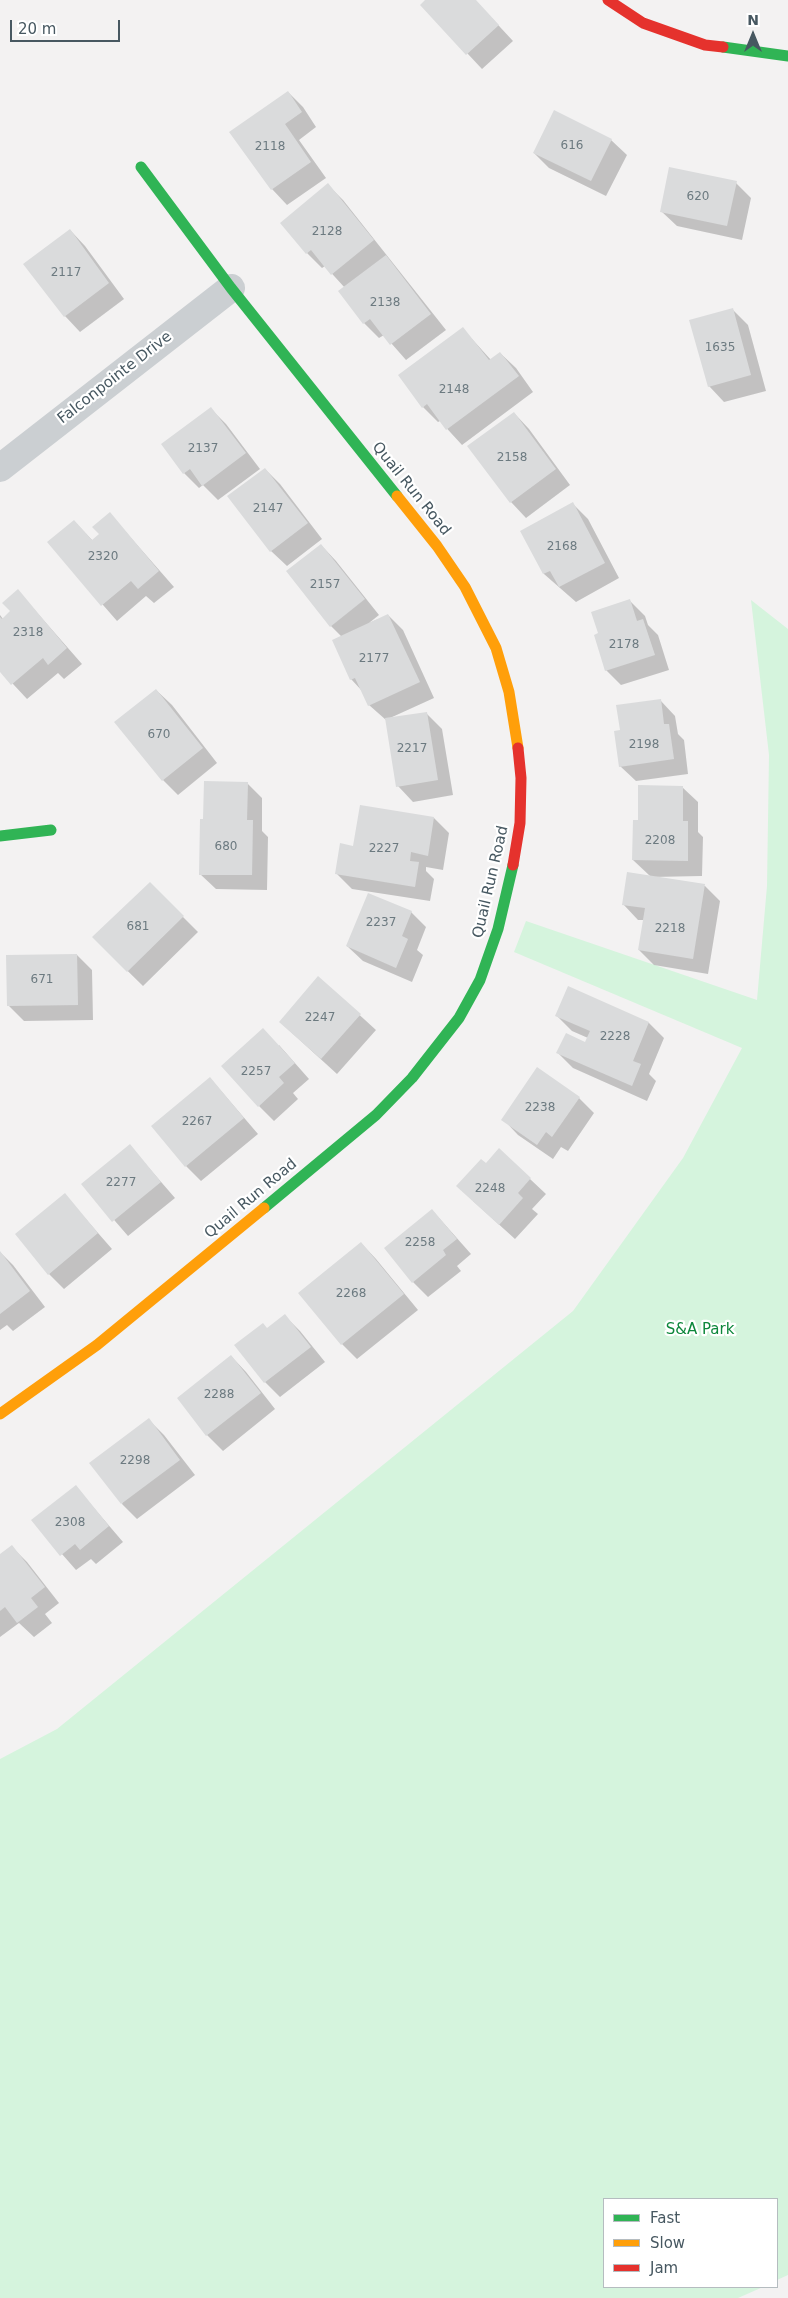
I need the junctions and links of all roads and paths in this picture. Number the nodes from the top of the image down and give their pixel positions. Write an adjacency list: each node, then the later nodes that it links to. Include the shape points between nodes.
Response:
1 (608, 0): 2 (street, via 643,22 705,45)
2 (788, 56)
3 (141, 167): 4 (street, Quail Run Road)
4 (231, 288): 5 (street, Falconpointe Drive); 8 (street, Quail Run Road, via 438,546 465,587 496,648 509,692 522,778 520,823 513,867 498,929 480,980 459,1018 412,1078 376,1115 97,1346)
5 (0, 468)
6 (51, 830): 7 (street)
7 (0, 836)
8 (0, 1414)

